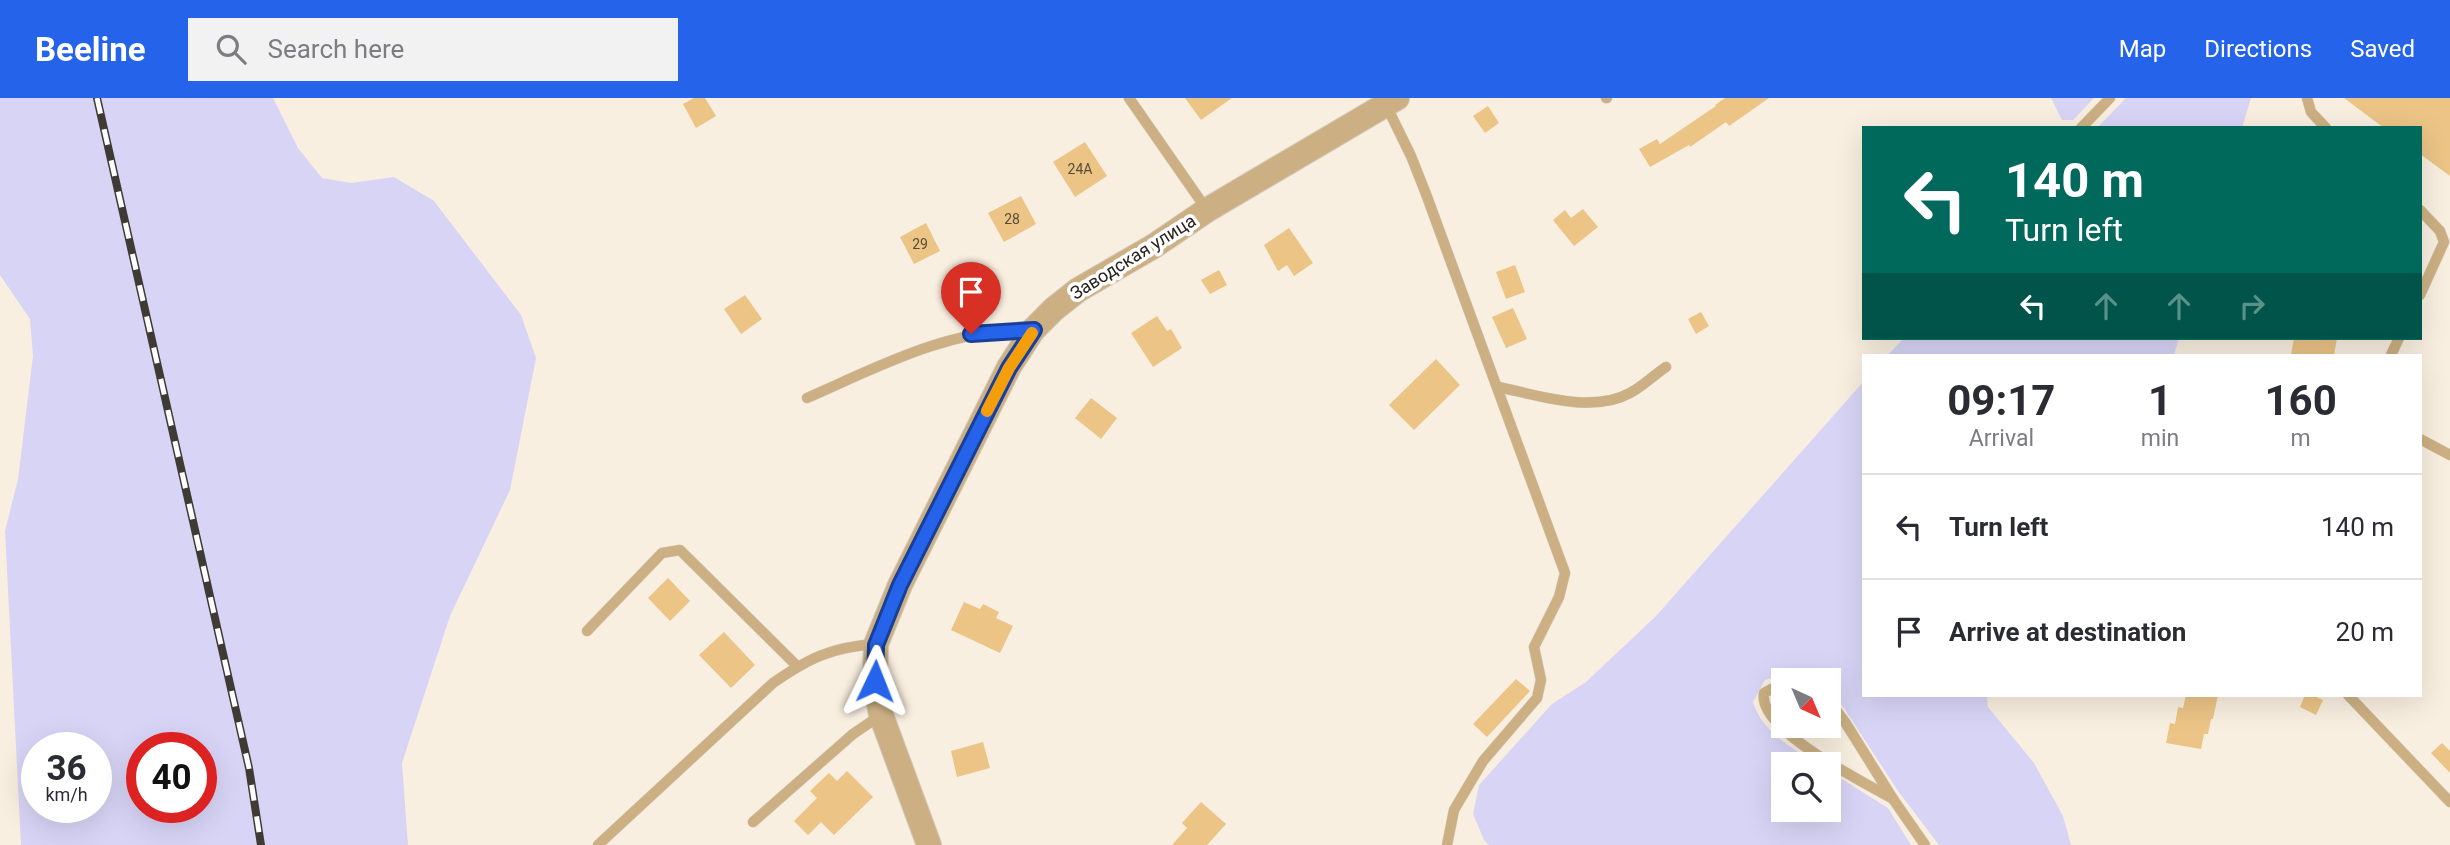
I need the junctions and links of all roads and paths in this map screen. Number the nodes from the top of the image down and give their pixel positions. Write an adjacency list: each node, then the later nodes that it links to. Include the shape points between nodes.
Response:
1 (1129, 98): 7 (lane)
2 (2110, 98): 5 (lane)
3 (2307, 98): 6 (lane, via 2311,112)
4 (1391, 102): 7 (street, Заводская улица); 12 (lane)
5 (2083, 126)
6 (2324, 126)
7 (1207, 210): 10 (street, Заводская улица, via 1078,290)
8 (2422, 212): 9 (lane, via 2440,230 2444,242)
9 (2422, 291)
10 (1034, 330): 13 (lane, via 947,340); 17 (street, Заводская улица, via 1009,368 900,585)
11 (1666, 367): 12 (lane, via 1631,392 1603,401 1581,403)
12 (1498, 387): 30 (lane, via 1565,573 1559,597 1534,647 1541,680 1537,698 1483,761 1454,810)
13 (807, 398)
14 (2422, 440): 15 (lane)
15 (2450, 455)
16 (587, 631): 18 (lane, via 662,553 680,550)
17 (876, 645): 18 (lane, via 846,646); 21 (street, Заводская улица, via 875,681)
18 (797, 666): 28 (lane)
19 (1771, 689): 22 (lane, via 1763,699)
20 (2350, 697): 26 (lane)
21 (881, 715): 27 (lane); 29 (street, Заводская улица)
22 (1771, 716)
23 (1841, 717): 25 (lane)
24 (1794, 738): 25 (lane)
25 (1893, 799): 31 (lane)
26 (2450, 802)
27 (753, 822)
28 (598, 845)
29 (929, 845)
30 (1447, 845)
31 (1925, 845)

